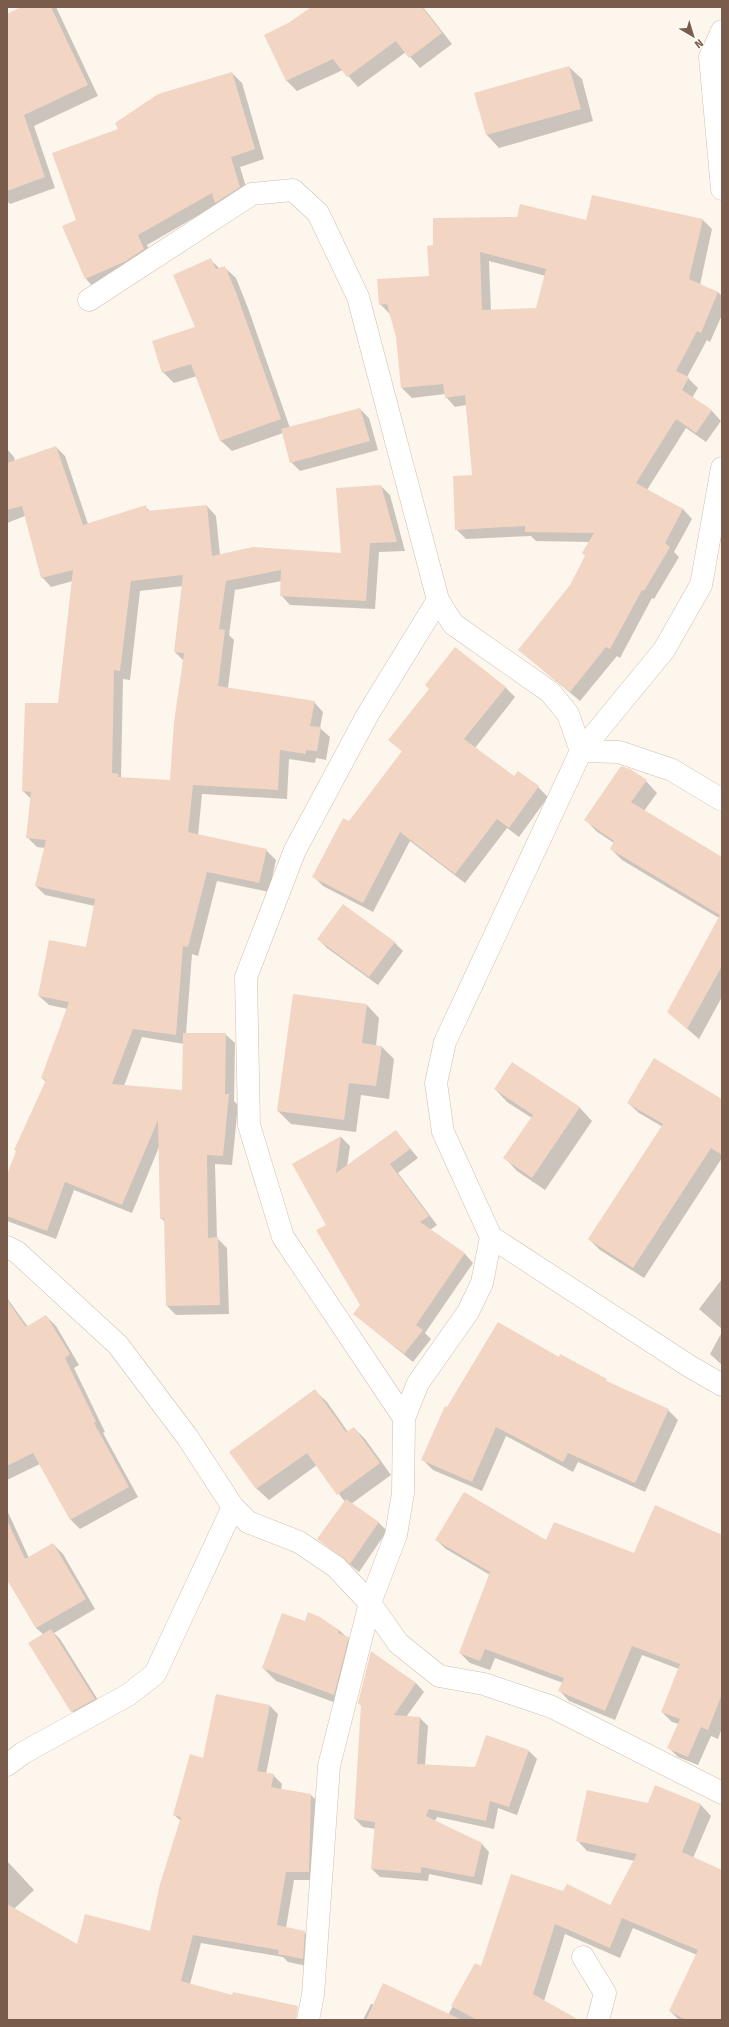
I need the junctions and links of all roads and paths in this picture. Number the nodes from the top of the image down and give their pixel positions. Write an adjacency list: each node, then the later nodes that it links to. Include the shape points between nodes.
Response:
1 (722, 31): 2 (street, via 710,57)
2 (722, 189)
3 (89, 300): 5 (street, via 252,194 293,190 318,213 358,297)
4 (722, 468): 6 (street, via 701,585 664,650)
5 (438, 600): 6 (street, via 452,624 550,692 568,714); 11 (street, via 368,714 295,850 246,977 249,1125 283,1237)
6 (581, 751): 7 (street, via 619,752 672,770); 8 (street, via 445,1042 436,1084 443,1132)
7 (722, 800)
8 (491, 1237): 10 (street); 11 (street, via 482,1283 468,1312 418,1383)
9 (7, 1247): 12 (street, via 17,1252 118,1345 188,1438)
10 (722, 1385)
11 (404, 1418): 13 (street, via 403,1493 396,1535)
12 (233, 1507): 13 (street, via 248,1522 299,1542 336,1567); 14 (street, via 155,1674 128,1695 23,1753)
13 (370, 1603): 15 (street, via 398,1643 439,1676 484,1684 552,1707); 17 (street, via 329,1766 313,1995)
14 (7, 1765)
15 (722, 1793)
16 (583, 1956): 18 (street, via 605,1993)
17 (308, 2020)
18 (598, 2020)

